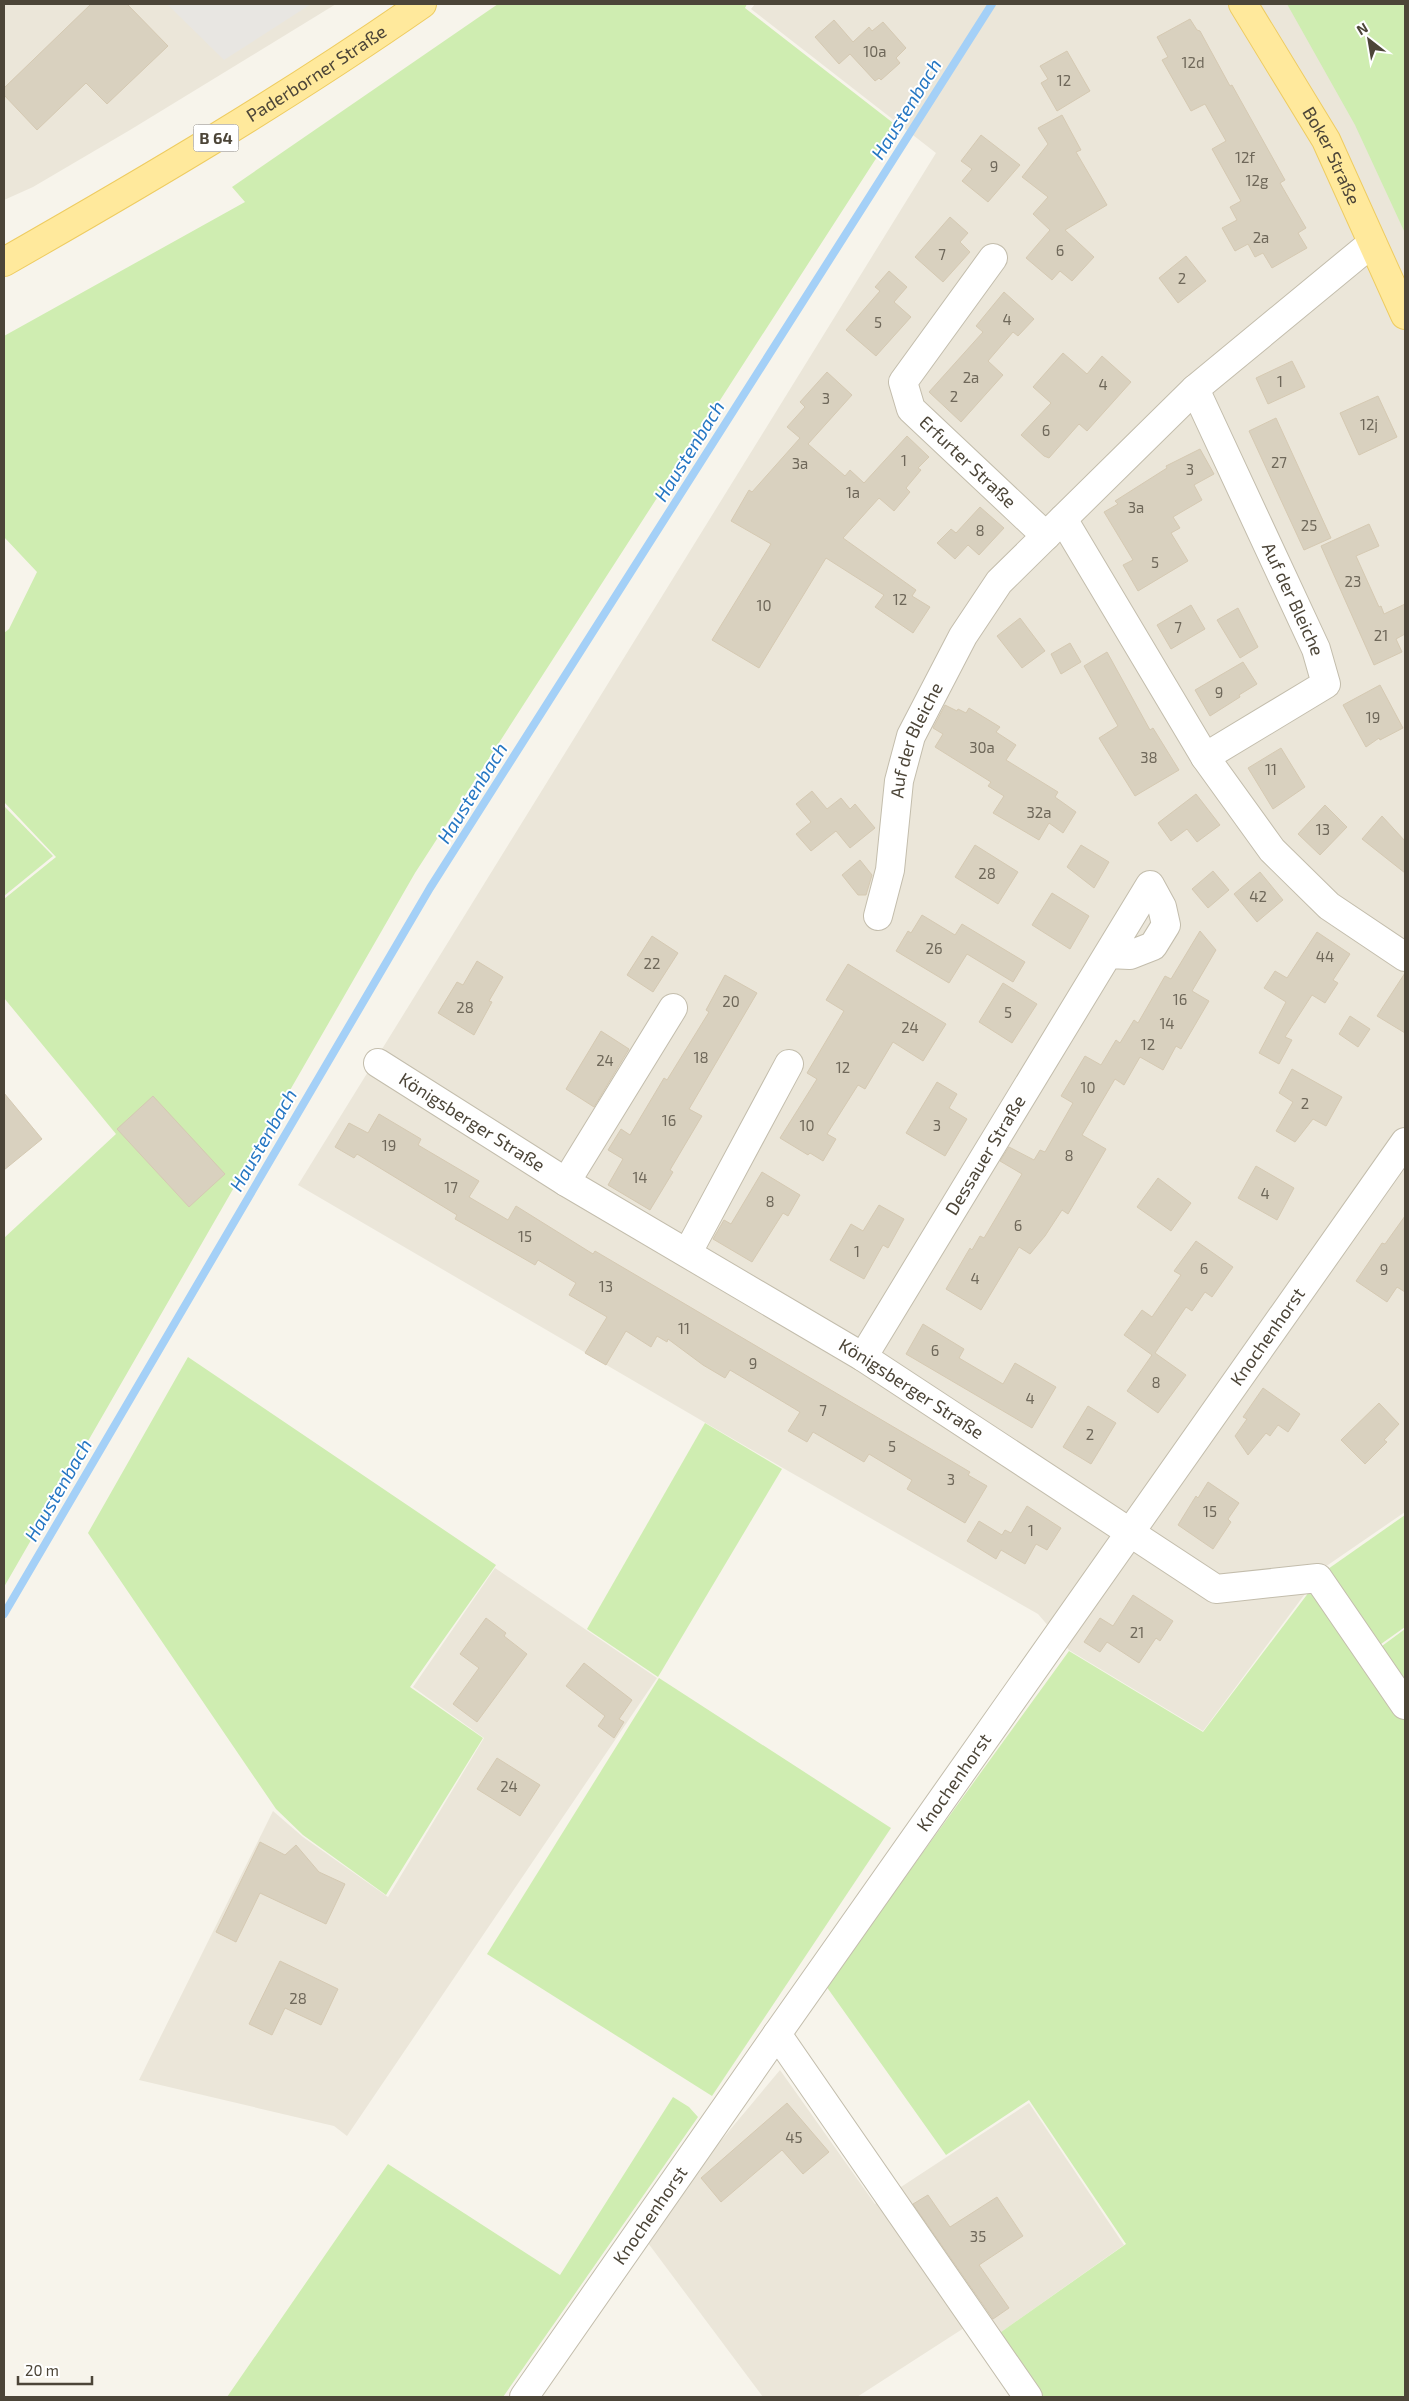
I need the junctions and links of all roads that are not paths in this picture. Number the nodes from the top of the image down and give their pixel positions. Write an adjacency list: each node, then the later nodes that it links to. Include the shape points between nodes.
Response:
1 (422, 4): 5 (main road, Paderborner Straße / B 64, via 209,142)
2 (1243, 4): 3 (main road, Boker Straße, via 1326,140)
3 (1372, 243): 6 (main road, Boker Straße); 7 (street, Auf der Bleiche)
4 (993, 258): 8 (street, Erfurter Straße, via 904,382 911,409)
5 (4, 262)
6 (1405, 315)
7 (1195, 389): 8 (street, Auf der Bleiche); 9 (street, Auf der Bleiche, via 1316,649 1326,684)
8 (1055, 527): 9 (street); 10 (street, Auf der Bleiche, via 999,582 963,636 911,736 899,781 890,870)
9 (1205, 757): 12 (street, via 1272,850 1329,906)
10 (878, 916)
11 (1108, 954): 19 (street, Dessauer Straße)
12 (1405, 957)
13 (673, 1008): 17 (street)
14 (378, 1063): 17 (street, Königsberger Straße)
15 (789, 1064): 18 (street)
16 (1405, 1142): 20 (street, Knochenhorst)
17 (566, 1182): 18 (street, Königsberger Straße)
18 (688, 1252): 19 (street, Königsberger Straße)
19 (863, 1357): 20 (street, Königsberger Straße)
20 (1132, 1532): 21 (street, via 1216,1589 1318,1578); 22 (street, Knochenhorst)
21 (1405, 1705)
22 (777, 2034): 23 (street, Knochenhorst); 24 (street)
23 (524, 2397)
24 (1028, 2397)

